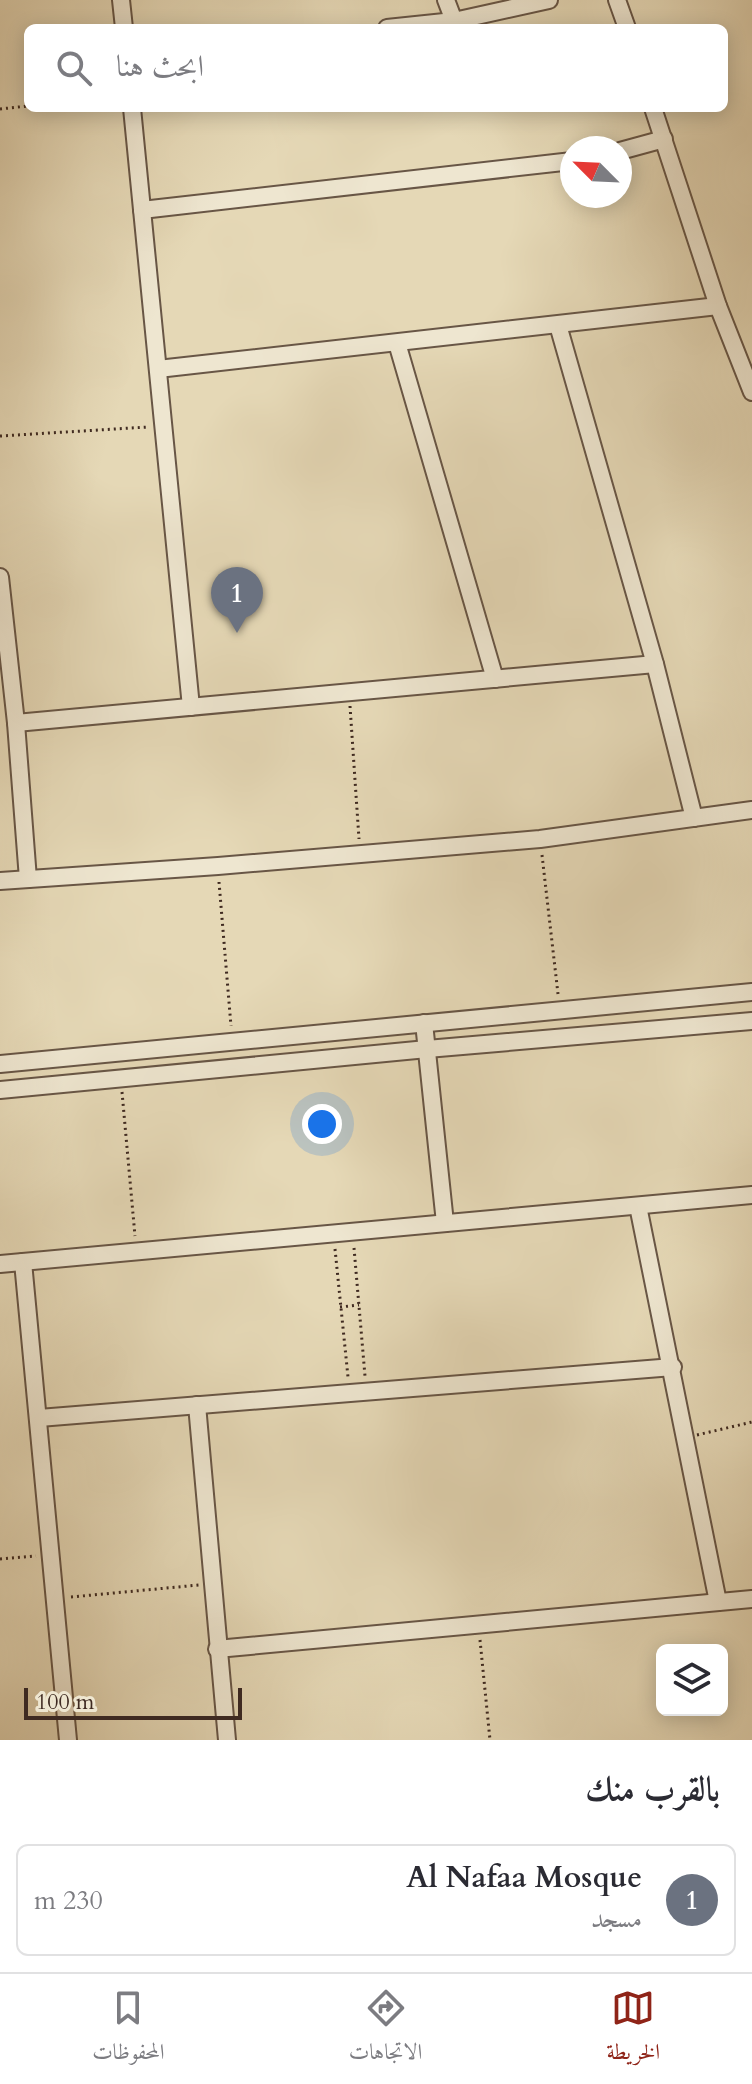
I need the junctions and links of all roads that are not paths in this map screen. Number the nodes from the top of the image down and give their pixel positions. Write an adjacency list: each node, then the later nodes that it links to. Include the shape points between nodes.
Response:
1 (121, 0): 6 (street)
2 (446, 0): 5 (street)
3 (549, 0): 5 (street)
4 (617, 0): 8 (street)
5 (454, 21): 7 (street)
6 (124, 24)
7 (425, 24)
8 (626, 24)
9 (132, 112): 14 (street)
10 (654, 112): 11 (street)
11 (664, 139): 12 (street); 15 (street)
12 (632, 148)
13 (560, 162): 14 (street)
14 (142, 210): 18 (street)
15 (718, 306): 16 (street); 19 (street)
16 (558, 325): 17 (street); 21 (street)
17 (397, 343): 18 (street); 22 (street)
18 (158, 369): 23 (street)
19 (752, 392)
20 (0, 577): 24 (street)
21 (655, 664): 22 (street); 26 (street)
22 (495, 679): 23 (street)
23 (191, 707): 24 (street)
24 (16, 723): 27 (street)
25 (752, 810): 26 (street)
26 (694, 818): 27 (street, via 540,839)
27 (28, 879): 28 (street)
28 (0, 881)
29 (752, 992): 31 (street)
30 (752, 1021): 32 (street)
31 (424, 1023): 32 (street); 33 (street)
32 (427, 1049): 34 (street); 37 (street)
33 (0, 1064)
34 (0, 1090)
35 (752, 1195): 36 (street)
36 (638, 1206): 37 (street); 40 (street)
37 (445, 1223): 38 (street)
38 (23, 1262): 39 (street); 42 (street)
39 (0, 1264)
40 (673, 1367): 41 (street); 44 (street)
41 (197, 1405): 42 (street); 45 (street)
42 (39, 1418): 46 (street)
43 (752, 1599): 44 (street)
44 (718, 1602): 45 (street)
45 (217, 1649): 47 (street)
46 (68, 1740)
47 (227, 1740)

